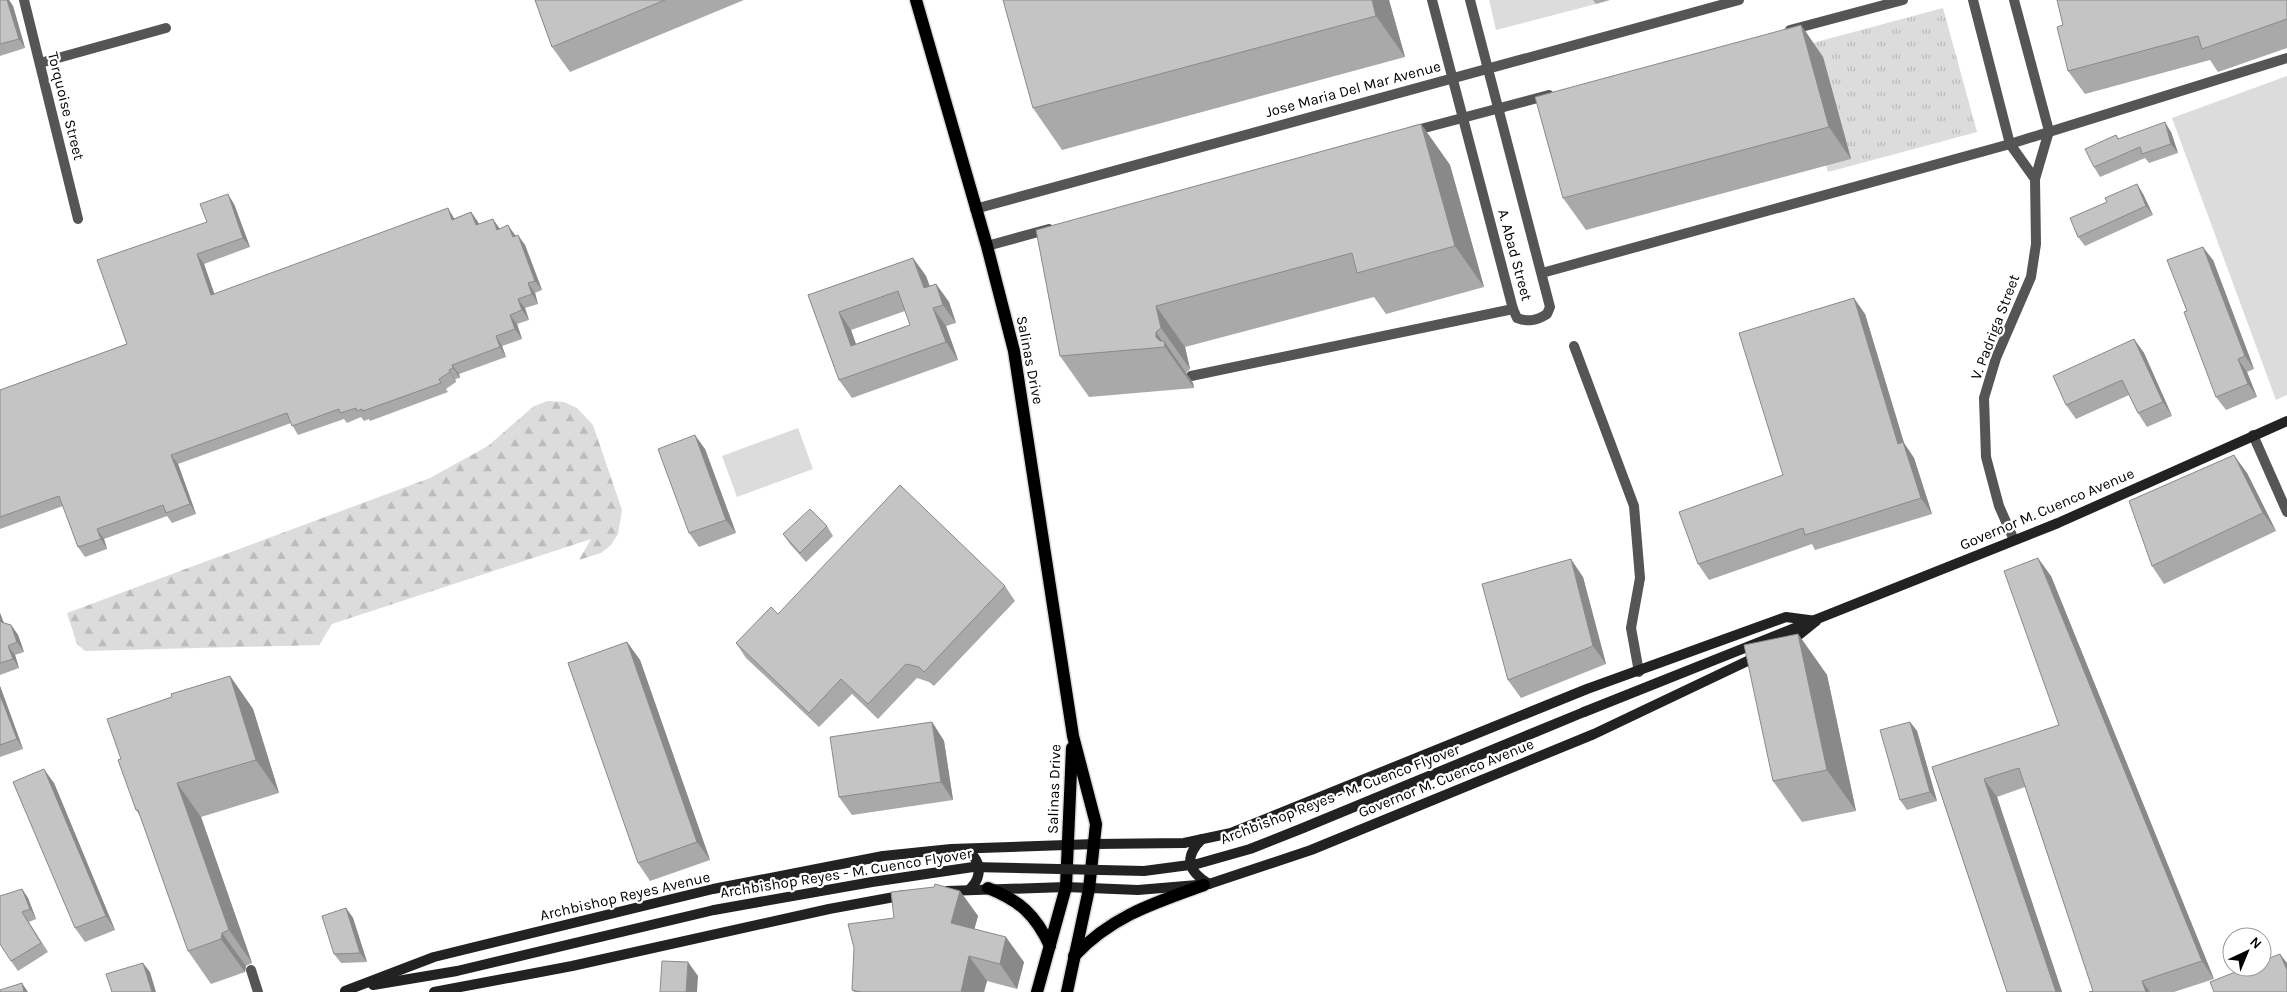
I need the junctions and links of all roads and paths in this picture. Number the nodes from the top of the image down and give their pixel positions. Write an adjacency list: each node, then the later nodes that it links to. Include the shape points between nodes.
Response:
1 (24, 0): 12 (street, Torquoise Street)
2 (916, 0): 22 (main road, Salinas Drive)
3 (1432, 0): 14 (street, A. Abad Street)
4 (1470, 0): 13 (street, A. Abad Street)
5 (1739, 0): 13 (street, Jose Maria Del Mar Avenue)
6 (1903, 0): 10 (street)
7 (1973, 0): 20 (street)
8 (2014, 0): 18 (street)
9 (166, 28): 12 (street)
10 (1776, 34)
11 (2287, 58): 18 (street)
12 (40, 64): 23 (street, Torquoise Street)
13 (1488, 68): 14 (street, Jose Maria Del Mar Avenue); 16 (street, A. Abad Street)
14 (1453, 78): 17 (street, A. Abad Street); 22 (street, Jose Maria Del Mar Avenue)
15 (1557, 93): 16 (street)
16 (1498, 108): 17 (street); 26 (street, A. Abad Street)
17 (1463, 118): 19 (street); 27 (street, A. Abad Street)
18 (2049, 132): 20 (street); 21 (street, V. Padriga Street)
19 (1403, 134)
20 (2010, 144): 21 (street); 26 (street)
21 (2034, 179): 33 (street, V. Padriga Street, via 2036,244 2032,277 1996,358 1984,398 1986,457 1999,506)
22 (976, 209): 25 (main road, Salinas Drive)
23 (78, 220)
24 (1061, 225): 25 (street)
25 (987, 246): 37 (main road, Salinas Drive, via 1014,351)
26 (1542, 274): 27 (street, A. Abad Street, via 1550,307 1546,314 1524,321 1517,318)
27 (1514, 309): 29 (street)
28 (1574, 346): 35 (street, via 1634,506 1640,578 1631,628)
29 (1191, 376)
30 (2287, 421): 31 (main road, Governor M. Cuenco Avenue)
31 (2253, 435): 32 (street); 33 (main road, Governor M. Cuenco Avenue)
32 (2287, 512)
33 (2014, 540): 34 (main road, Governor M. Cuenco Avenue)
34 (1816, 621): 35 (main road, Governor M. Cuenco Avenue, via 1786,617); 36 (main road, Governor M. Cuenco Avenue); 42 (main road, Governor M. Cuenco Avenue, via 1795,640 1576,741 1311,850)
35 (1639, 672): 38 (main road, Governor M. Cuenco Avenue, via 1587,689 1276,816)
36 (1584, 712): 49 (main road, Archbishop Reyes - M. Cuenco Flyover, bridge, via 1250,849 1197,864 1144,871 973,867)
37 (1073, 736): 39 (main road, Salinas Drive); 40 (main road, Salinas Drive, via 1096,824)
38 (1202, 839): 40 (main road, Governor M. Cuenco Avenue, via 1184,843); 42 (main road, via 1193,850 1190,863 1194,873)
39 (1068, 844): 40 (main road, Governor M. Cuenco Avenue); 41 (main road, Archbishop Reyes Avenue); 43 (main road, Salinas Drive)
40 (1095, 844): 46 (main road, Salinas Drive)
41 (962, 849): 45 (main road, via 972,854 978,863 977,880); 54 (main road, Archbishop Reyes Avenue, via 883,856 714,889 434,957)
42 (1206, 884): 46 (main road, Governor M. Cuenco Avenue, via 1138,890); 51 (main road, via 1124,916 1092,938)
43 (1066, 887): 44 (main road); 46 (main road, Governor M. Cuenco Avenue); 50 (main road, Salinas Drive)
44 (988, 888): 45 (main road); 50 (main road, via 1023,906)
45 (970, 889): 47 (main road)
46 (1089, 889): 51 (main road, Salinas Drive)
47 (939, 892)
48 (916, 894): 55 (main road, via 829,909 572,966)
49 (714, 910): 54 (main road, Archbishop Reyes Avenue, via 457,971)
50 (1050, 946): 56 (main road, Salinas Drive)
51 (1074, 956): 57 (main road, Salinas Drive)
52 (251, 970): 53 (street)
53 (258, 992)
54 (346, 992)
55 (434, 992)
56 (1037, 992)
57 (1067, 992)

